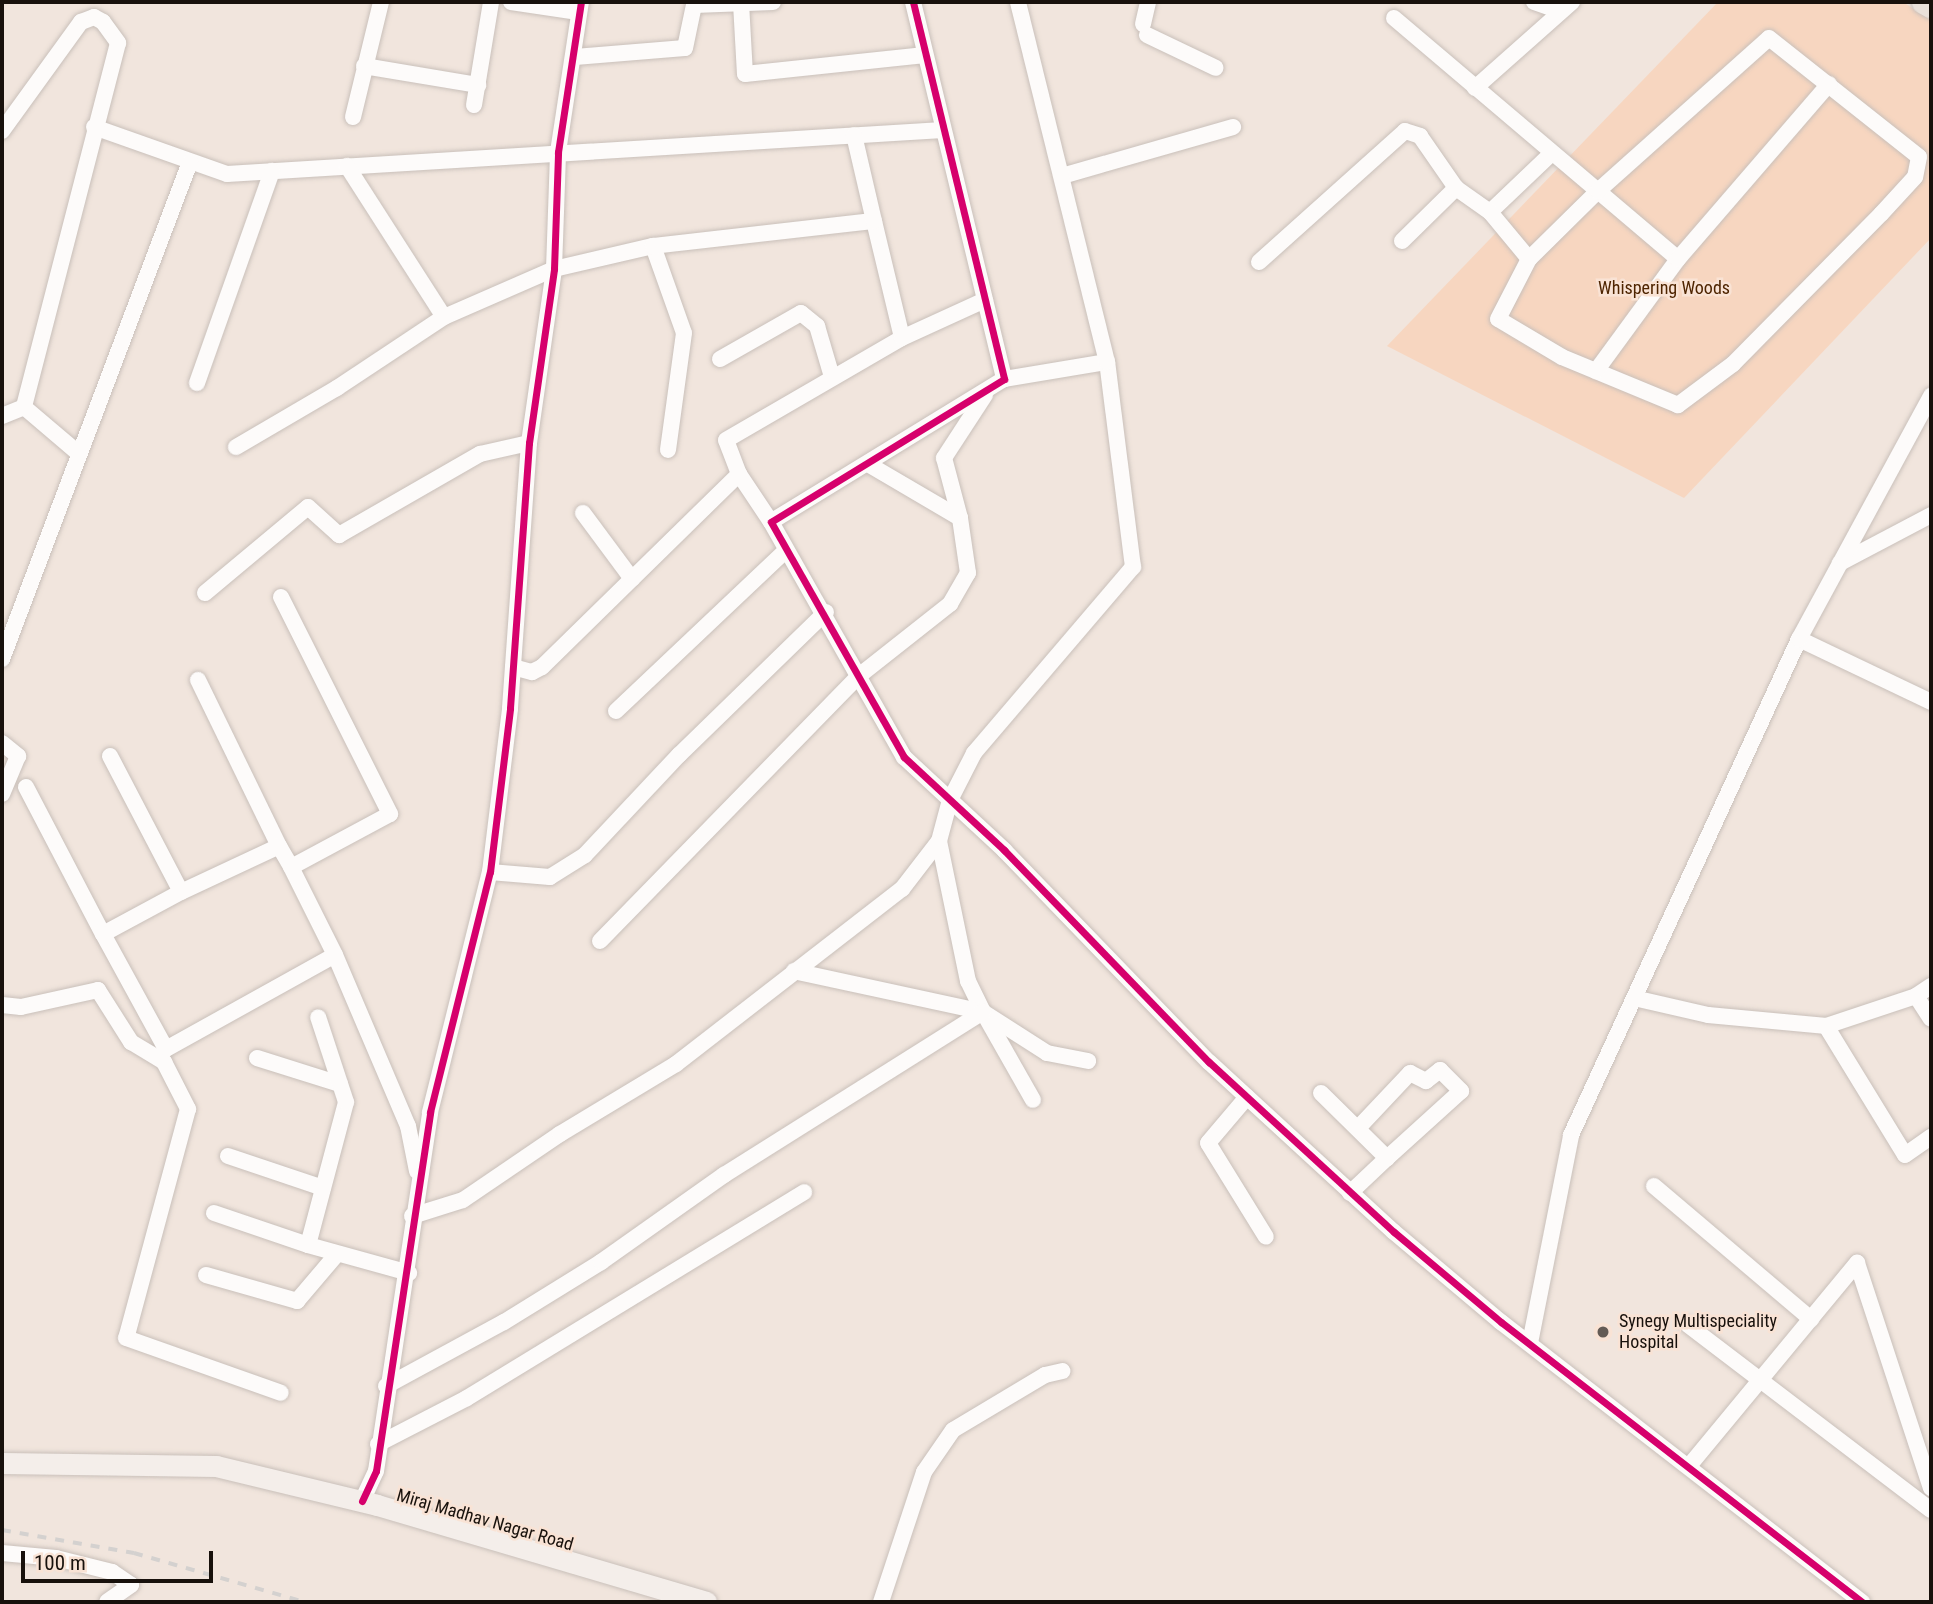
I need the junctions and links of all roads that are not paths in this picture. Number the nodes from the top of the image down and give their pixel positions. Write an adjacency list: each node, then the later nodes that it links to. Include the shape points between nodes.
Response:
1 (381, 2): 18 (street)
2 (492, 2): 21 (street)
3 (511, 2): 14 (street)
4 (773, 2): 11 (street)
5 (912, 2): 16 (street)
6 (1018, 2): 35 (street)
7 (1148, 2): 19 (street, via 1145,29)
8 (1534, 2): 12 (street)
9 (1924, 2): 13 (main road)
10 (695, 3): 11 (street); 17 (street, via 685,48)
11 (741, 3): 16 (street, via 745,74)
12 (1566, 6): 22 (street)
13 (1931, 6)
14 (579, 7): 17 (street)
15 (1394, 18): 22 (street)
16 (925, 55): 27 (street)
17 (575, 57): 30 (street)
18 (364, 66): 21 (street); 24 (street)
19 (1216, 68)
20 (1829, 84): 37 (street, via 1769,38); 43 (street); 51 (street, via 1919,157 1915,177 1733,364 1678,405)
21 (478, 85): 23 (street)
22 (1475, 88): 31 (street)
23 (474, 105)
24 (353, 117)
25 (94, 127): 28 (street, via 118,43 94,17 80,22); 32 (street); 56 (street)
26 (1233, 127): 35 (street)
27 (943, 130): 29 (street); 46 (street)
28 (2, 131)
29 (854, 135): 30 (street); 39 (street)
30 (558, 152): 33 (street); 45 (street)
31 (1551, 154): 37 (street); 38 (street)
32 (190, 162): 34 (street, via 227,174); 61 (street)
33 (348, 166): 34 (street); 47 (street)
34 (272, 171): 53 (street)
35 (1062, 176): 50 (street)
36 (1456, 188): 38 (street); 40 (street); 44 (street, via 1420,136 1405,131)
37 (1598, 191): 42 (street); 43 (street)
38 (1490, 212): 42 (street)
39 (874, 221): 41 (street); 48 (street)
40 (1402, 240)
41 (653, 246): 45 (street); 60 (street, via 684,333)
42 (1529, 259): 51 (street, via 1498,319 1562,357)
43 (1678, 259): 51 (street)
44 (1259, 262)
45 (554, 269): 47 (street); 58 (street)
46 (985, 300): 48 (street); 54 (street)
47 (444, 317): 59 (street)
48 (902, 338): 52 (street)
49 (720, 359): 52 (street, via 801,313 817,326)
50 (1107, 362): 54 (street); 85 (street, via 1133,567 974,753)
51 (1596, 371)
52 (832, 377): 63 (street, via 726,440)
53 (197, 383)
54 (997, 384): 62 (street); 66 (street, via 944,458)
55 (1931, 396): 69 (street)
56 (24, 407): 57 (street); 61 (street)
57 (2, 416)
58 (529, 443): 71 (street, via 480,454 339,535 308,507); 76 (street)
59 (236, 447)
60 (668, 450)
61 (77, 452): 75 (street)
62 (868, 464): 66 (street); 67 (street)
63 (739, 474): 67 (street); 70 (street)
64 (583, 513): 70 (street)
65 (1931, 516): 69 (street)
66 (960, 519): 77 (street, via 968,573 950,604)
67 (771, 522): 68 (street)
68 (786, 550): 73 (street); 80 (street)
69 (1840, 563): 74 (street)
70 (632, 579): 76 (street, via 542,667 532,672)
71 (205, 593)
72 (281, 597): 88 (street, via 390,814)
73 (826, 612): 77 (street); 89 (street, via 679,755 585,855 550,877)
74 (1799, 639): 79 (street); 97 (street)
75 (2, 659)
76 (513, 667): 89 (street)
77 (860, 675): 85 (street, via 904,757); 92 (street)
78 (198, 680): 87 (street)
79 (1931, 702)
80 (616, 711)
81 (2, 743): 84 (street, via 19,756)
82 (110, 756): 90 (street)
83 (26, 787): 91 (street)
84 (2, 794)
85 (950, 800): 86 (street); 107 (street)
86 (939, 841): 94 (street, via 902,889); 99 (street, via 968,981)
87 (279, 846): 88 (street); 90 (street)
88 (290, 867): 93 (street)
89 (490, 872): 113 (street, via 464,960 460,1002 430,1112)
90 (181, 892): 91 (street)
91 (103, 934): 93 (street, via 166,1049)
92 (600, 941)
93 (335, 955): 113 (street, via 408,1126)
94 (794, 971): 99 (street); 119 (street, via 676,1064 463,1200)
95 (1931, 986): 96 (street)
96 (1916, 996): 101 (street); 102 (street)
97 (1634, 998): 102 (street, via 1708,1015); 127 (street, via 1571,1135)
98 (2, 1006): 131 (street, via 21,1007 98,990 131,1042 164,1062 188,1109 126,1338)
99 (982, 1012): 104 (street, via 1047,1053); 108 (street); 130 (street, via 724,1175 590,1269)
100 (318, 1017): 105 (street)
101 (1931, 1019)
102 (1826, 1026): 110 (street, via 1905,1155)
103 (257, 1058): 105 (street)
104 (1088, 1062)
105 (340, 1084): 115 (street, via 346,1102)
106 (1321, 1093): 112 (street)
107 (1247, 1097): 117 (street); 120 (street, via 1208,1143)
108 (1033, 1100)
109 (1360, 1126): 112 (street, via 1410,1073 1426,1081 1440,1070 1461,1091)
110 (1931, 1137)
111 (228, 1156): 115 (street)
112 (1387, 1158): 117 (street)
113 (419, 1180): 119 (street)
114 (1654, 1186): 125 (street)
115 (323, 1188): 121 (street)
116 (804, 1192): 132 (street, via 502,1377)
117 (1350, 1193): 127 (street)
118 (214, 1213): 121 (street)
119 (412, 1216): 123 (street)
120 (1266, 1237)
121 (308, 1245): 122 (street)
122 (337, 1254): 123 (street); 124 (street, via 297,1301)
123 (409, 1273): 130 (street)
124 (206, 1275)
125 (1811, 1319): 129 (street); 135 (street, via 1857,1264)
126 (1688, 1325): 129 (street)
127 (1530, 1343): 134 (street)
128 (1063, 1371): 141 (street, via 1045,1375 953,1430 924,1472)
129 (1759, 1382): 134 (street); 137 (street)
130 (387, 1386): 132 (street)
131 (281, 1393)
132 (378, 1444): 136 (street, via 376,1471)
133 (2, 1463): 136 (street, Miraj Madhav Nagar Road, via 216,1466)
134 (1689, 1466): 142 (street)
135 (1931, 1488)
136 (362, 1501): 140 (street, Miraj Madhav Nagar Road)
137 (1931, 1510)
138 (2, 1553): 139 (street, via 67,1561 112,1573 131,1585)
139 (107, 1602)
140 (706, 1602)
141 (881, 1602)
142 (1863, 1602)

